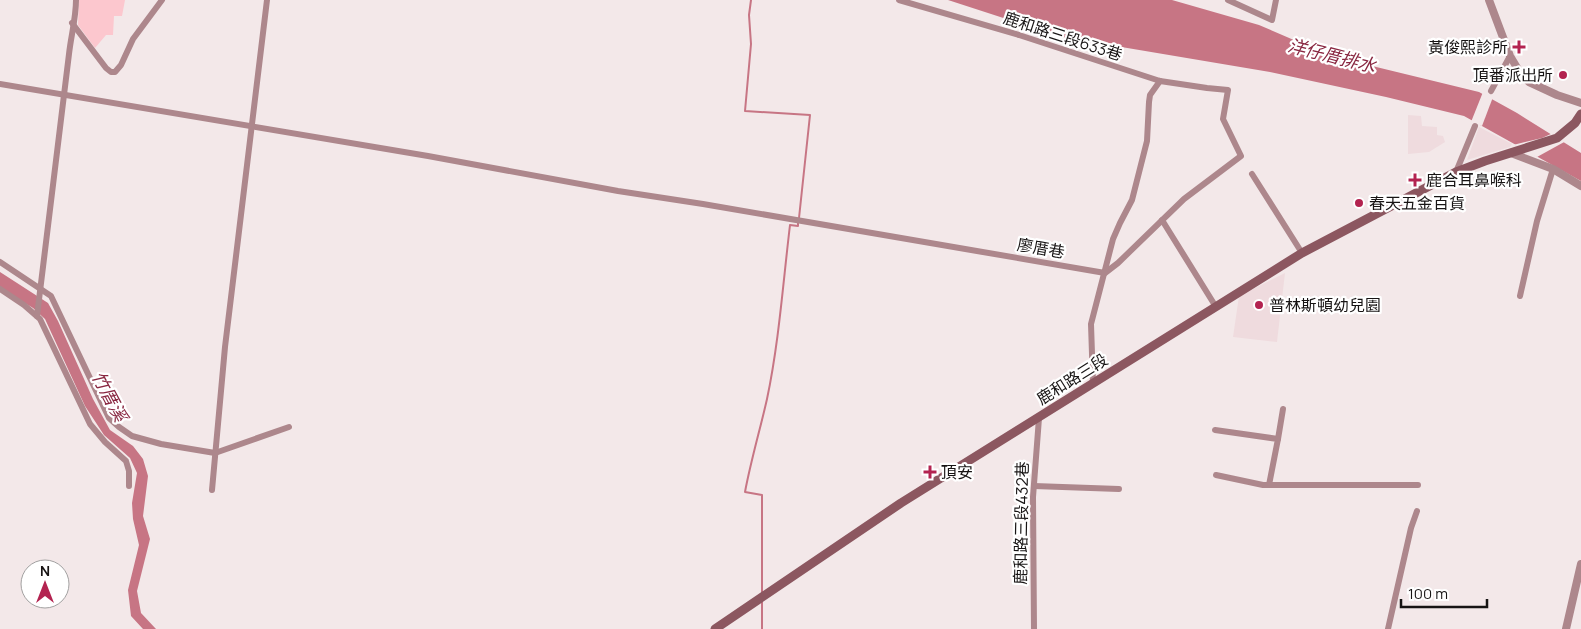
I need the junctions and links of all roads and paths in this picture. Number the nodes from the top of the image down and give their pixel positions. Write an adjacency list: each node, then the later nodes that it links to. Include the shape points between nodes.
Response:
1 (76, 0): 8 (street)
2 (162, 0): 8 (street, via 133,39 115,72 106,68)
3 (267, 0): 16 (street)
4 (899, 0): 10 (street, 鹿和路三段633巷)
5 (1228, 0): 6 (street, via 1272,20)
6 (1276, 0)
7 (1489, 0): 9 (street)
8 (72, 23): 13 (street)
9 (1510, 56): 12 (street); 14 (street, via 1529,82)
10 (1160, 81): 23 (street, 鹿和路三段633巷, via 1228,90 1224,119 1241,156 1188,195); 26 (street, via 1150,95 1147,141 1132,200 1113,239)
11 (0, 84): 13 (street, 廖厝巷)
12 (1491, 91)
13 (64, 95): 16 (street, 廖厝巷); 27 (street)
14 (1581, 103)
15 (1581, 114): 18 (main road, 鹿和路三段, via 1564,133 1549,142)
16 (252, 126): 26 (street, 廖厝巷); 38 (street)
17 (1475, 126): 20 (street)
18 (1511, 153): 19 (street); 20 (main road, 鹿和路三段)
19 (1553, 169): 22 (street); 29 (street)
20 (1456, 172): 24 (main road, 鹿和路三段)
21 (1252, 174): 24 (street)
22 (1581, 186)
23 (1162, 220): 26 (street); 30 (street)
24 (1302, 253): 30 (main road, 鹿和路三段)
25 (0, 262): 27 (street)
26 (1105, 273): 32 (street, via 1091,324)
27 (40, 288): 31 (street); 38 (street, via 51,296 109,418 118,428 132,436 162,444)
28 (0, 289): 31 (street)
29 (1520, 296)
30 (1216, 307): 32 (main road, 鹿和路三段)
31 (37, 316): 42 (street, via 90,424 126,461 130,471)
32 (1093, 384): 34 (main road, 鹿和路三段)
33 (1283, 409): 37 (street)
34 (1039, 418): 43 (street, 鹿和路三段432巷); 48 (main road, 鹿和路三段, via 901,503)
35 (289, 427): 38 (street)
36 (1215, 430): 37 (street)
37 (1278, 439): 40 (street)
38 (215, 453): 45 (street)
39 (1216, 475): 40 (street)
40 (1269, 485): 41 (street)
41 (1418, 485)
42 (129, 486)
43 (1034, 486): 44 (street); 49 (street, 鹿和路三段432巷)
44 (1119, 489)
45 (212, 490)
46 (1417, 510): 50 (street)
47 (1581, 564): 51 (street)
48 (715, 629)
49 (1034, 629)
50 (1388, 629)
51 (1566, 629)

